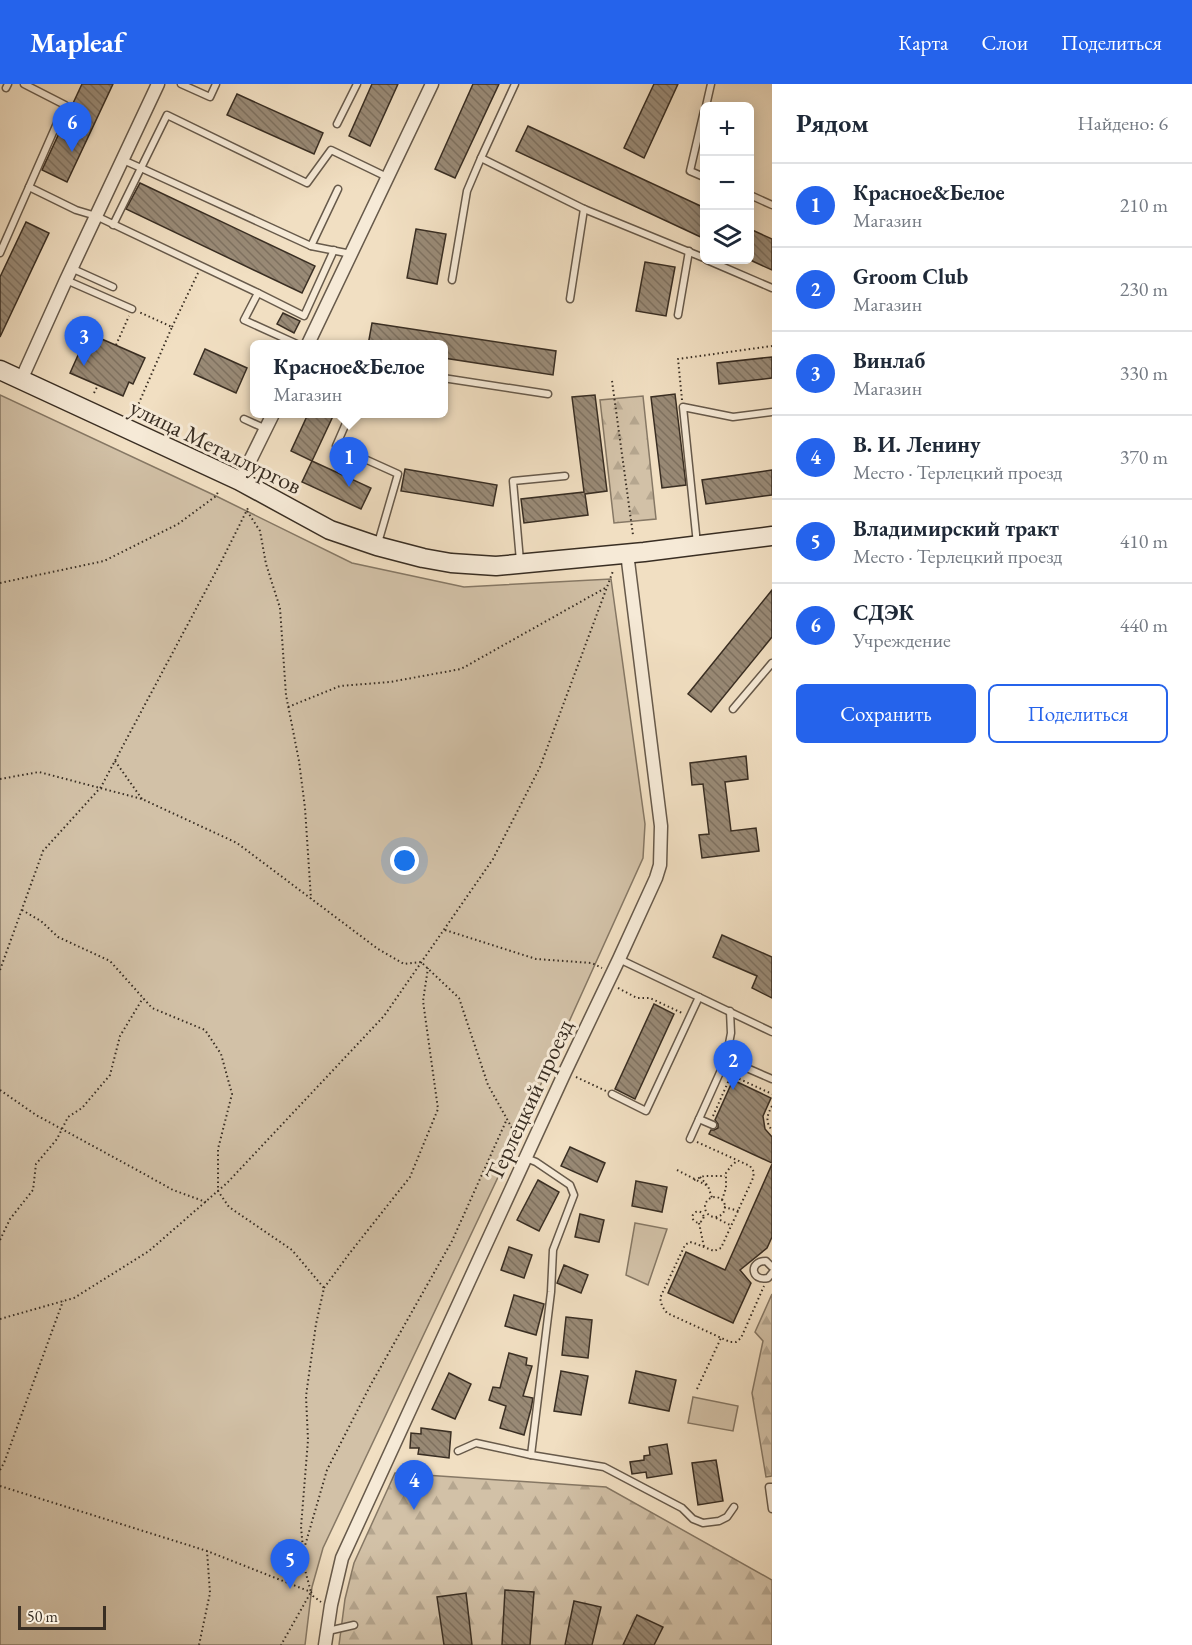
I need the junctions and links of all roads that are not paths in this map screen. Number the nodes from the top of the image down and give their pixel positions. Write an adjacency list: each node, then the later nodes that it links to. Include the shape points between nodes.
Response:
1 (24, 84): 17 (lane, via 64,105)
2 (158, 84): 13 (street)
3 (181, 84): 4 (lane, via 210,97)
4 (216, 84)
5 (357, 84): 10 (lane)
6 (432, 84): 16 (street)
7 (515, 84): 12 (lane)
8 (711, 84): 9 (lane)
9 (707, 102)
10 (337, 124)
11 (700, 131): 15 (lane, via 690,171)
12 (481, 158): 21 (lane); 33 (lane, via 467,191)
13 (123, 160): 14 (lane); 22 (street)
14 (141, 168): 16 (lane, via 166,115 307,183 331,150); 23 (lane); 24 (lane)
15 (700, 175)
16 (388, 177): 28 (street)
17 (29, 187): 22 (lane); 27 (lane)
18 (338, 189): 24 (lane)
19 (754, 197): 20 (lane)
20 (772, 205)
21 (584, 209): 26 (lane); 37 (lane)
22 (96, 216): 23 (lane); 31 (street)
23 (113, 225): 36 (lane)
24 (311, 246): 25 (lane)
25 (334, 250): 28 (lane); 36 (lane, via 304,316)
26 (689, 251): 29 (lane); 39 (lane)
27 (0, 253)
28 (351, 254): 41 (street)
29 (700, 256)
30 (717, 264): 35 (lane)
31 (71, 268): 32 (street); 34 (lane)
32 (66, 280): 38 (lane); 44 (street)
33 (452, 280)
34 (113, 287)
35 (772, 288)
36 (258, 293): 40 (lane, via 244,320)
37 (570, 299)
38 (132, 309)
39 (678, 315)
40 (286, 340)
41 (310, 340)
42 (0, 370): 44 (street, улица Металлургов)
43 (448, 379): 45 (lane)
44 (21, 380): 52 (street, улица Металлургов)
45 (548, 394)
46 (772, 412): 54 (lane, via 733,417 683,408)
47 (243, 418): 50 (lane)
48 (271, 418): 50 (street)
49 (348, 418): 55 (lane, via 336,446 398,474)
50 (266, 429): 52 (street)
51 (565, 476): 57 (lane, via 513,481)
52 (240, 481): 55 (street, улица Металлургов, via 330,530)
53 (772, 536): 54 (street, улица Металлургов)
54 (697, 545): 56 (street, улица Металлургов)
55 (377, 546): 57 (street, улица Металлургов, via 451,563)
56 (627, 553): 57 (street, улица Металлургов); 60 (street, Терлецкий проезд, via 661,850 656,878)
57 (520, 564)
58 (772, 663): 59 (lane)
59 (733, 709)
60 (619, 959): 61 (lane); 70 (street, Терлецкий проезд)
61 (699, 997): 62 (lane); 66 (lane, via 646,1111)
62 (730, 1011): 63 (lane); 64 (lane)
63 (772, 1032)
64 (726, 1059): 65 (lane); 67 (lane)
65 (772, 1079)
66 (612, 1094)
67 (699, 1119): 68 (lane); 69 (lane)
68 (711, 1124)
69 (690, 1139)
70 (526, 1158): 74 (lane, via 570,1185 574,1195 553,1250 552,1292); 79 (street, Терлецкий проезд, via 342,1558)
71 (772, 1267): 72 (lane, via 763,1261 754,1268 756,1276 762,1279)
72 (770, 1275)
73 (458, 1450): 74 (lane, via 476,1443)
74 (531, 1455): 76 (lane, via 604,1467 703,1523 727,1517)
75 (772, 1487): 77 (lane)
76 (734, 1507)
77 (772, 1509)
78 (354, 1625): 79 (lane)
79 (327, 1631): 80 (street, Терлецкий проезд)
80 (325, 1645)

